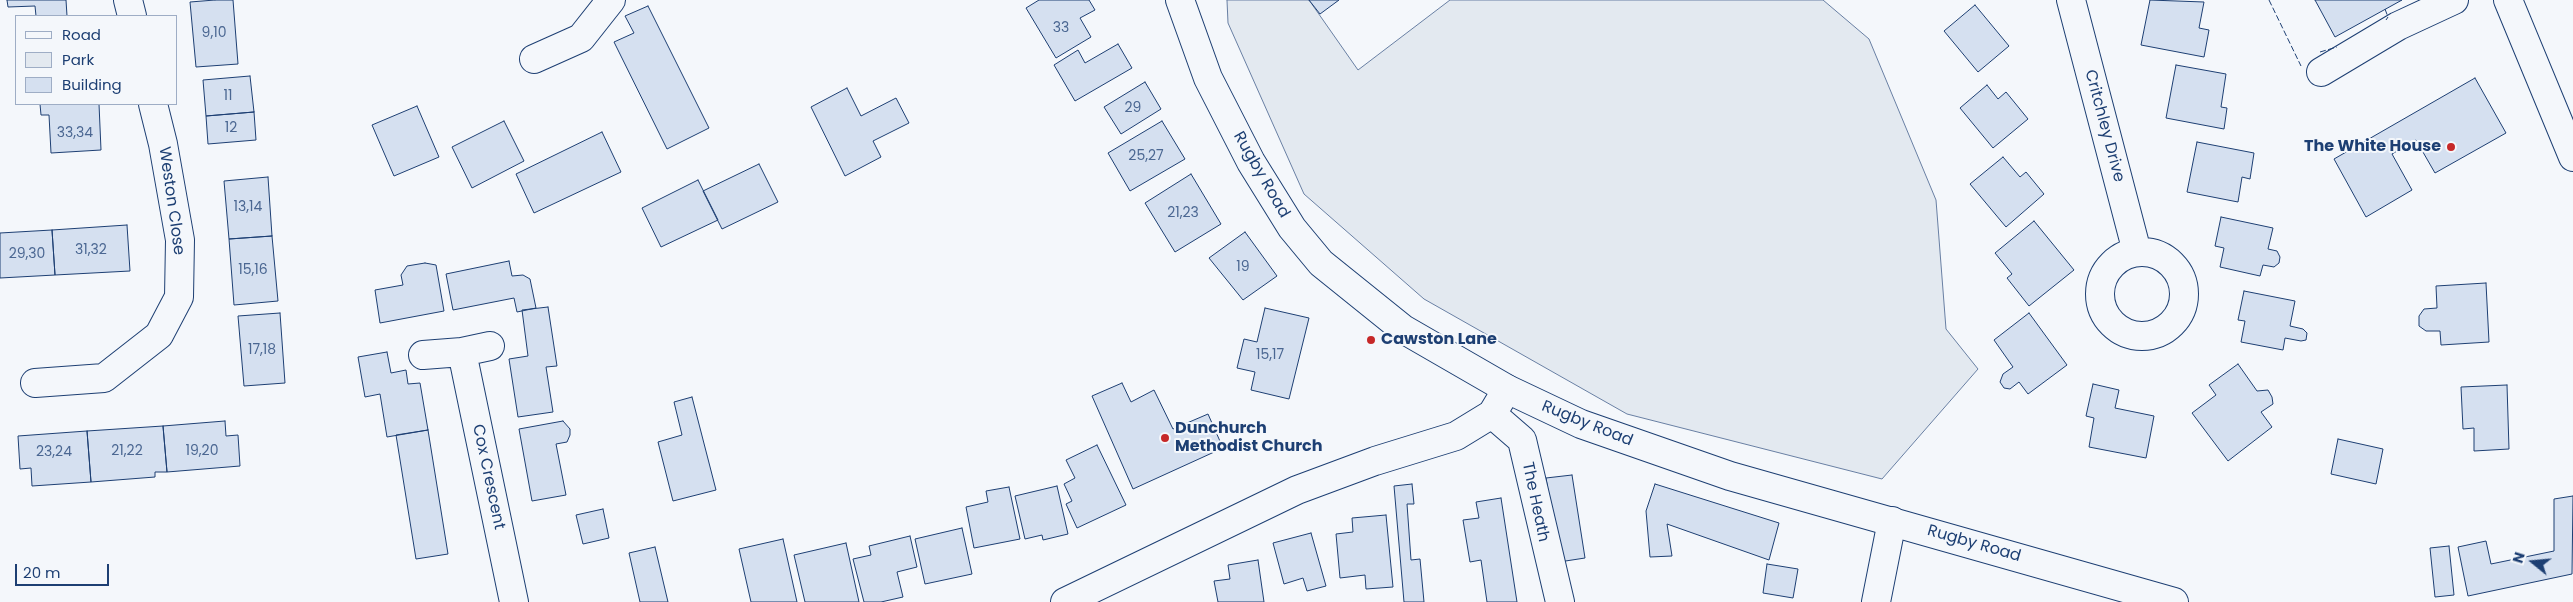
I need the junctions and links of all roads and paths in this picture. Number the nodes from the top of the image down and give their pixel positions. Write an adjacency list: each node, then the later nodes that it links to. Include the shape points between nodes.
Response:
1 (128, 0): 7 (street)
2 (611, 0): 8 (street, via 581,38)
3 (1180, 0): 17 (street, Rugby Road, via 1208,78 1251,162 1292,228 1321,263 1404,329)
4 (2071, 0): 12 (street, Critchley Drive)
5 (2454, 0): 9 (street, via 2398,26)
6 (2508, 0): 11 (street)
7 (132, 15)
8 (534, 59)
9 (2321, 72)
10 (153, 105): 16 (street, Weston Close, via 180,240 179,297 159,335 104,378)
11 (2573, 157)
12 (2138, 252)
13 (490, 346): 14 (street)
14 (462, 352): 15 (street); 21 (street, Cox Crescent)
15 (423, 355)
16 (35, 383)
17 (1507, 389): 18 (street); 19 (street, Rugby Road, via 1581,424 1730,476)
18 (1492, 414): 22 (street, via 1456,436 1297,490); 23 (street, The Heath, via 1522,440 1540,528)
19 (1892, 521): 20 (street, Rugby Road); 24 (street)
20 (2168, 601)
21 (514, 602)
22 (1065, 602)
23 (1560, 602)
24 (1876, 602)

